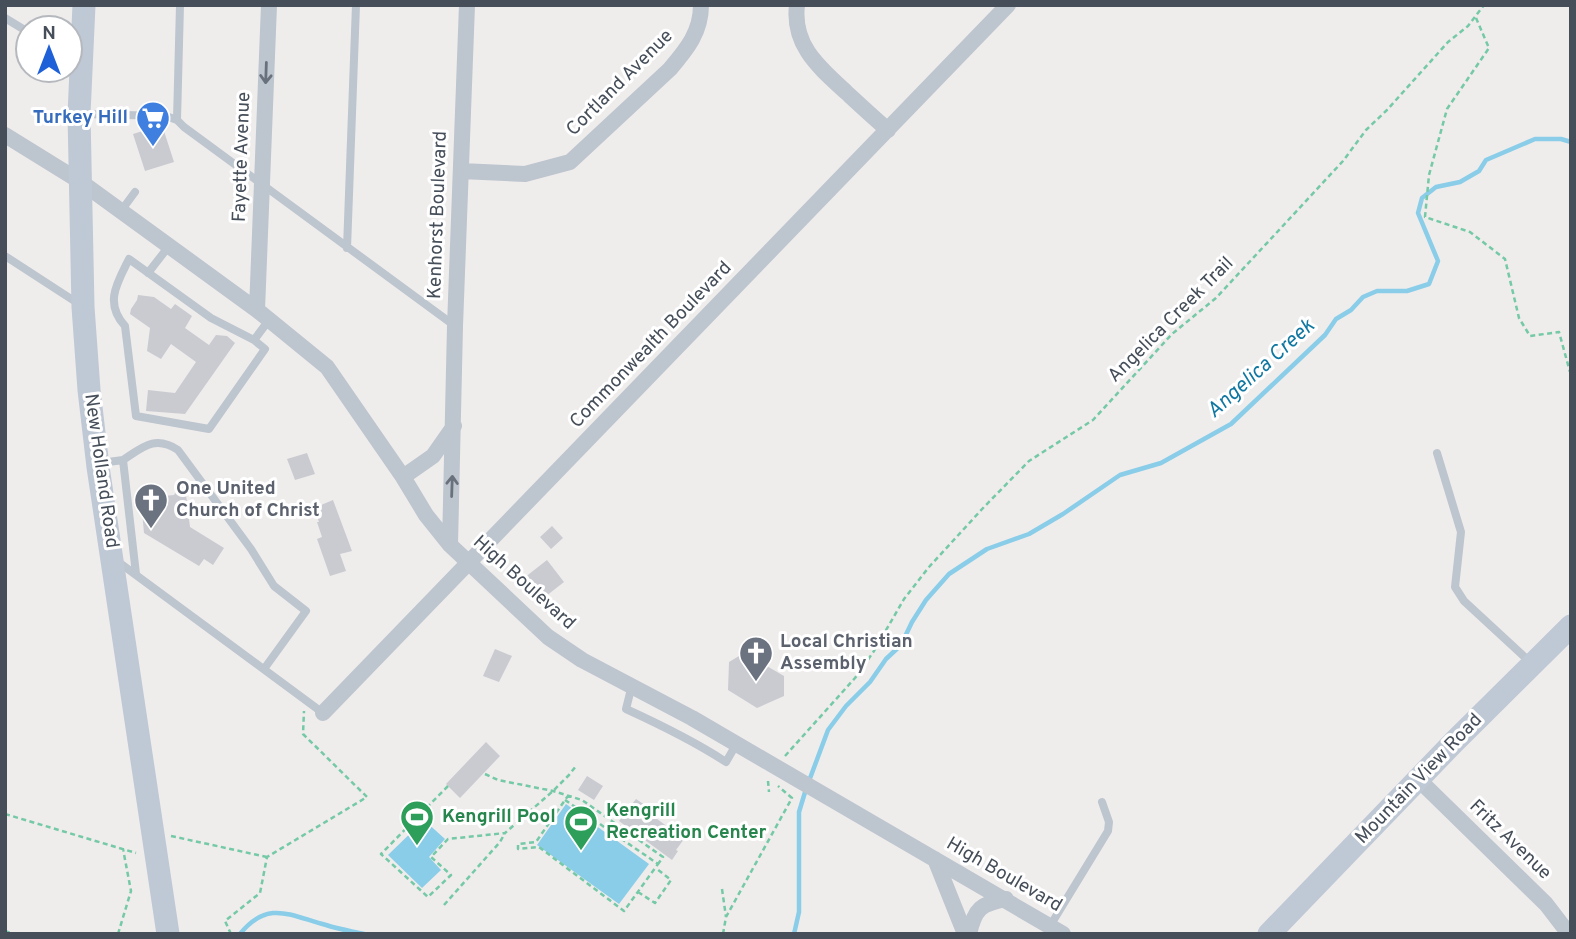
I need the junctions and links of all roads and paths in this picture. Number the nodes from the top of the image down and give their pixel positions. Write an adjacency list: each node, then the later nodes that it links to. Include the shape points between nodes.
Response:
1 (180, 5): 12 (lane)
2 (269, 5): 17 (street, Fayette Avenue, one-way to 17)
3 (356, 5): 21 (lane)
4 (467, 5): 15 (street, Kenhorst Boulevard)
5 (701, 5): 15 (street, Cortland Avenue, via 695,36 670,69 570,162 524,174)
6 (797, 5): 13 (street, via 798,32 815,63)
7 (1008, 5): 13 (street, Commonwealth Boulevard)
8 (1484, 5): 9 (path, Angelica Creek Trail)
9 (1476, 16): 28 (path, via 1489,48 1447,110 1429,175 1425,217 1470,232 1505,259 1519,317 1530,336 1559,332); 46 (path, Angelica Creek Trail, via 1366,130 1216,298 1172,334 1093,420 1029,461 984,507 904,599 855,678 823,712)
10 (77, 84): 11 (main road, New Holland Road)
11 (79, 114): 12 (lane); 16 (main road, New Holland Road)
12 (177, 120): 17 (lane)
13 (887, 130): 36 (street, Commonwealth Boulevard)
14 (5, 135): 16 (street, High Boulevard)
15 (460, 171): 26 (street, Kenhorst Boulevard)
16 (81, 182): 19 (street, High Boulevard); 24 (main road, New Holland Road)
17 (261, 185): 21 (lane); 25 (street, Fayette Avenue)
18 (135, 192): 19 (lane)
19 (121, 211): 20 (street, High Boulevard)
20 (169, 246): 23 (lane); 25 (street, High Boulevard)
21 (347, 248): 26 (lane)
22 (5, 256): 24 (lane)
23 (148, 273): 27 (lane, via 211,318); 27 (lane, via 129,259 114,289 116,316 125,326 136,416 209,429 265,349)
24 (83, 307): 32 (main road, New Holland Road)
25 (263, 315): 27 (lane); 33 (street, High Boulevard, via 327,367)
26 (455, 326): 29 (street, Kenhorst Boulevard)
27 (254, 340)
28 (1570, 372)
29 (454, 426): 33 (street, via 433,456); 34 (street, Kenhorst Boulevard, one-way to 29)
30 (1437, 453): 39 (lane, via 1461,532 1455,587 1464,601)
31 (122, 460): 32 (lane); 37 (lane); 40 (lane, via 157,442 178,450 274,586 306,611)
32 (98, 463): 35 (main road, New Holland Road)
33 (403, 477): 34 (street, High Boulevard)
34 (450, 545): 36 (street, High Boulevard)
35 (112, 557): 37 (lane); 75 (main road, New Holland Road)
36 (468, 563): 41 (street, High Boulevard, via 548,637); 43 (street, Commonwealth Boulevard)
37 (136, 575): 40 (lane)
38 (1571, 626): 39 (main road, Mountain View Road)
39 (1532, 664): 48 (main road, Mountain View Road)
40 (264, 669): 42 (lane)
41 (632, 685): 44 (street, High Boulevard); 44 (lane, via 626,709 726,762)
42 (304, 699): 43 (lane); 62 (path, via 303,734 367,797)
43 (323, 713)
44 (737, 743): 46 (street, High Boulevard)
45 (576, 766): 50 (path)
46 (782, 769): 63 (street, High Boulevard)
47 (485, 774): 50 (path)
48 (1419, 779): 72 (street, Fritz Avenue); 79 (main road, Mountain View Road)
49 (448, 786): 58 (path, via 382,854 428,897 451,875 431,857 448,839)
50 (553, 791): 52 (path); 58 (path)
51 (769, 792): 69 (path, via 768,777 792,798)
52 (568, 796): 54 (path); 56 (path)
53 (591, 798): 56 (path)
54 (565, 800): 64 (path); 66 (path, via 536,842 518,844 518,849 539,847 624,911)
55 (1102, 802): 70 (lane, via 1108,831)
56 (587, 803): 64 (path, via 663,857)
57 (5, 814): 60 (path)
58 (505, 833): 68 (path)
59 (166, 835): 62 (path)
60 (123, 849): 61 (path); 74 (path, via 131,891)
61 (136, 853)
62 (267, 857): 76 (path, via 260,893 225,921)
63 (935, 859): 67 (street, High Boulevard); 78 (street)
64 (657, 866): 66 (path); 66 (path, via 671,880 654,903)
65 (722, 888): 69 (path)
66 (638, 892)
67 (1006, 899): 70 (street, High Boulevard); 78 (street, via 985,903)
68 (444, 905)
69 (726, 917): 77 (path)
70 (1056, 930)
71 (5, 931): 73 (path)
72 (1569, 932)
73 (14, 934)
74 (118, 934)
75 (168, 934)
76 (231, 934)
77 (723, 934)
78 (967, 934)
79 (1269, 934)

